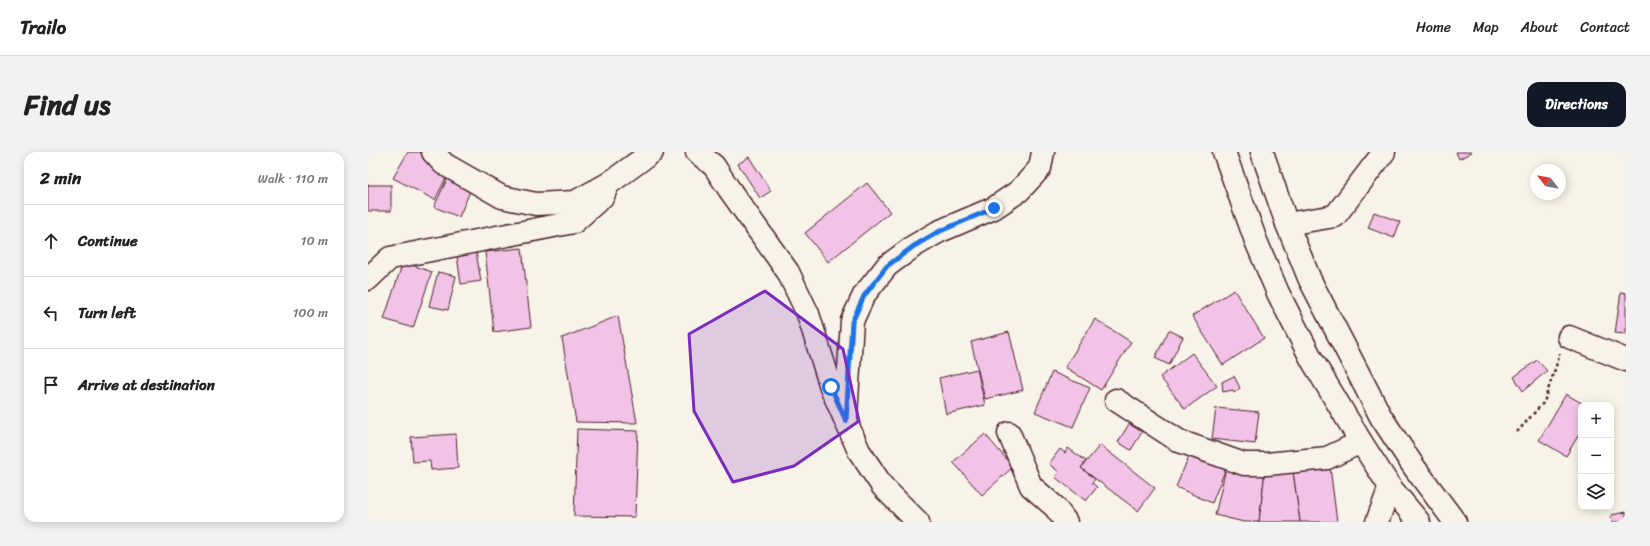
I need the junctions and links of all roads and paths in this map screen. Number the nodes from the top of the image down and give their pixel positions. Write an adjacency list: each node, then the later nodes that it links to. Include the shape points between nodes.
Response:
1 (433, 152): 8 (main road, via 444,164 502,196 536,204 575,202)
2 (652, 152): 8 (main road)
3 (697, 152): 14 (main road, via 714,166 788,272 808,314 831,387)
4 (1043, 152): 14 (main road, via 1040,168 1019,190 994,208 938,232 914,246 887,266 864,296 852,322)
5 (1224, 152): 17 (main road, via 1278,293 1312,360)
6 (1262, 152): 9 (main road)
7 (1384, 152): 9 (main road, via 1335,216)
8 (608, 184): 10 (main road, via 603,196 574,222 390,258)
9 (1288, 224): 23 (main road, via 1310,280 1381,417)
10 (368, 279)
11 (1569, 337): 12 (main road); 15 (path, via 1557,360 1544,402)
12 (1626, 360)
13 (1116, 400): 17 (main road, via 1179,441 1244,464 1327,458)
14 (846, 421): 19 (main road, via 859,451 883,487)
15 (1517, 432)
16 (1009, 433): 20 (main road, via 1031,486 1055,507)
17 (1361, 442): 18 (main road)
18 (1390, 487): 21 (main road); 22 (main road)
19 (918, 522)
20 (1066, 522)
21 (1377, 522)
22 (1419, 522)
23 (1455, 522)

